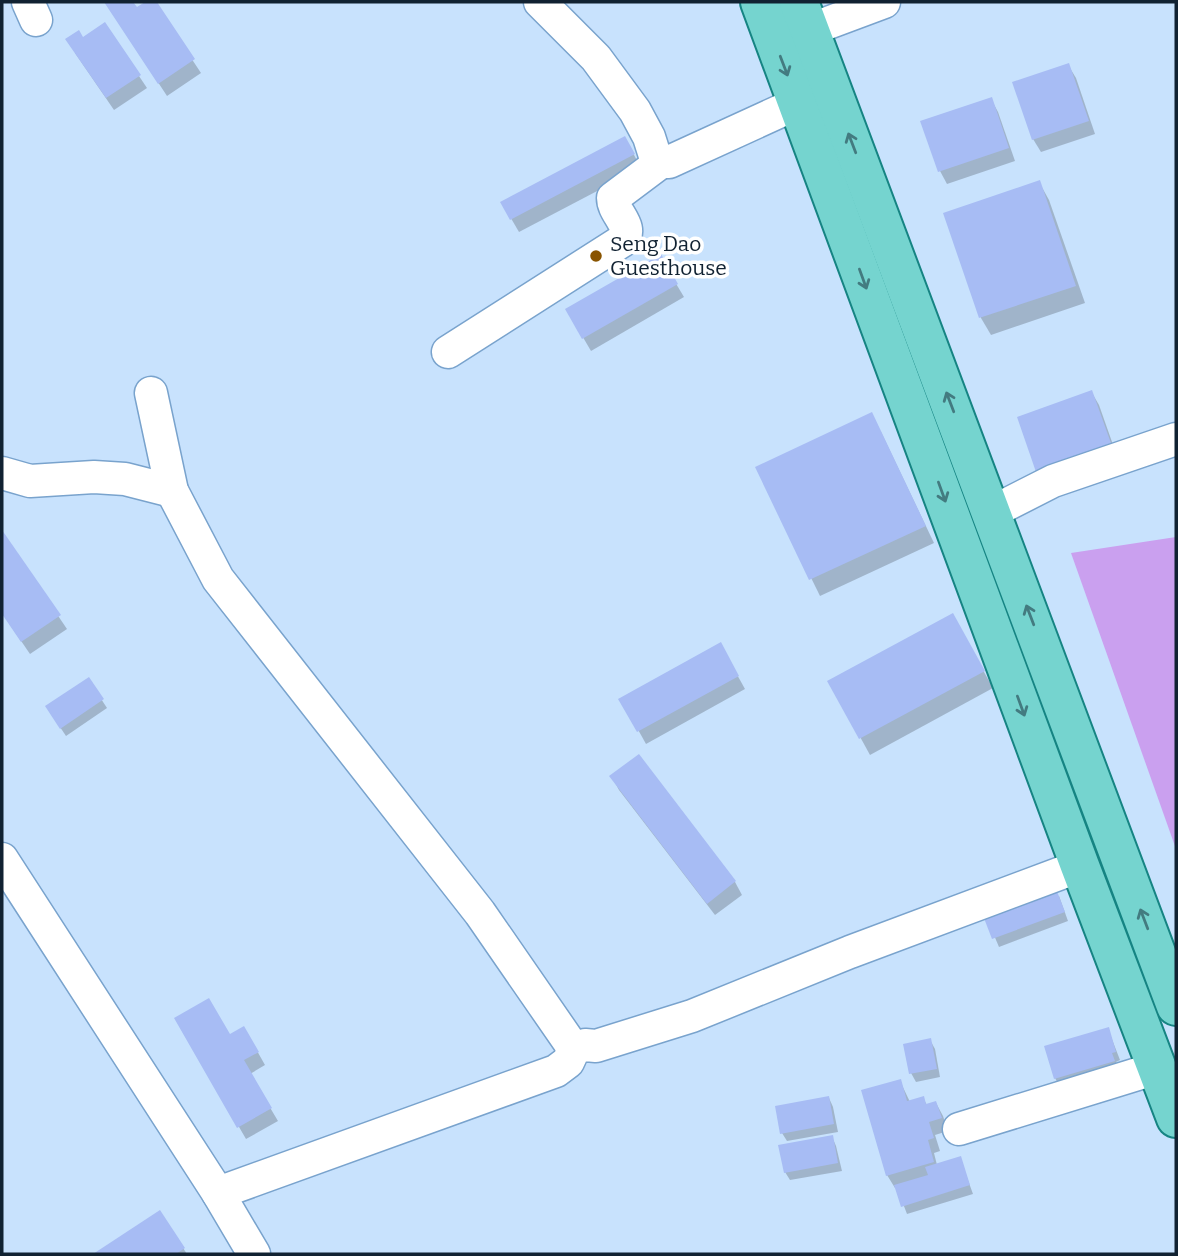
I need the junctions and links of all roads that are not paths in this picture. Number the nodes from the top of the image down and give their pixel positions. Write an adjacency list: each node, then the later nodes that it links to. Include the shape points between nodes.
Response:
1 (540, 2): 6 (street, via 604,68 635,111 654,156)
2 (760, 2): 5 (main road, one-way to 5)
3 (884, 2): 4 (street)
4 (804, 16): 7 (main road, one-way to 4)
5 (798, 103): 6 (street); 8 (main road)
6 (661, 162): 9 (street, via 613,198 627,228 622,241)
7 (868, 187): 8 (main road); 14 (main road, one-way to 7)
8 (834, 202): 16 (main road, one-way to 16)
9 (448, 352)
10 (151, 393): 13 (street)
11 (1176, 439): 14 (street, via 1053,481)
12 (2, 473): 13 (street, via 30,481 125,479)
13 (172, 491): 19 (street, via 218,579 480,913)
14 (992, 512): 17 (main road, one-way to 14)
15 (2, 859): 23 (street)
16 (1080, 866): 19 (street, via 692,1016 596,1046); 20 (main road)
17 (1169, 967): 18 (main road)
18 (1176, 1006)
19 (575, 1048): 23 (street, via 568,1062 556,1071)
20 (1157, 1068): 21 (main road); 22 (street)
21 (1176, 1118)
22 (959, 1129)
23 (218, 1192): 24 (street)
24 (254, 1254)

